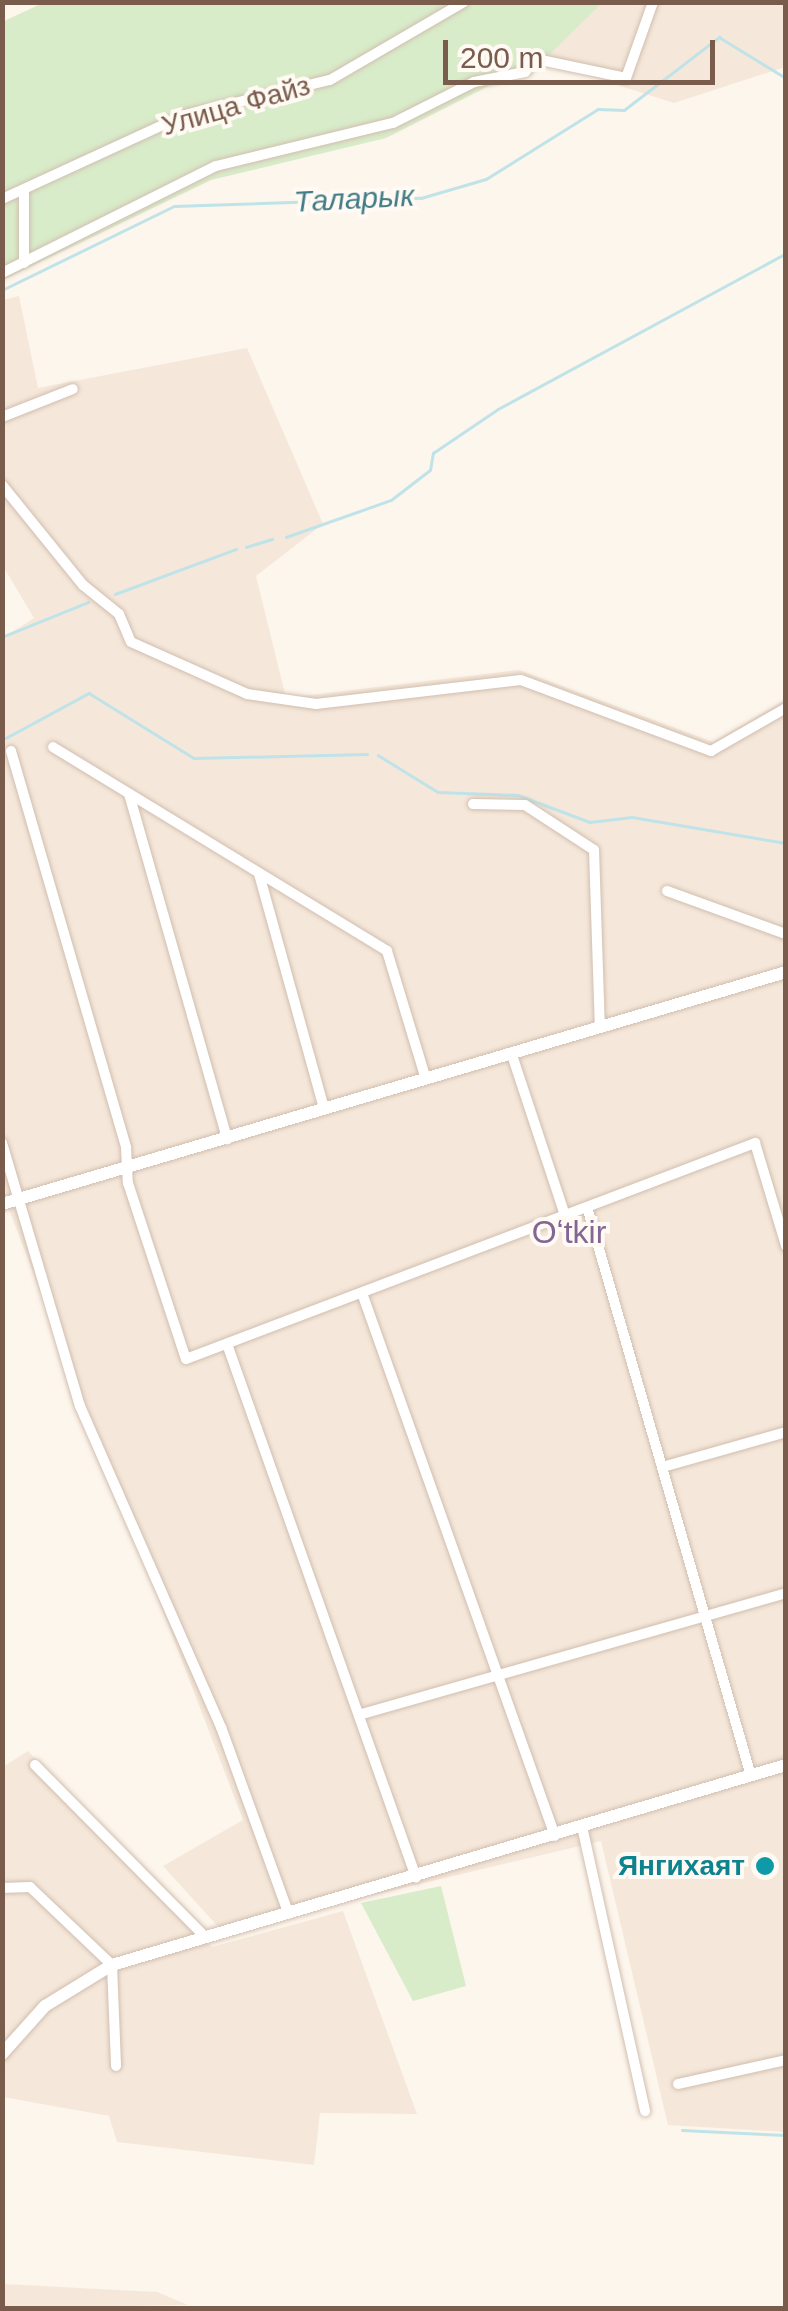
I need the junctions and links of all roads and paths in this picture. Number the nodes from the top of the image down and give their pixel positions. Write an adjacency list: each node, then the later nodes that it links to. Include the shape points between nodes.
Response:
1 (464, 2): 3 (street, Улица Файз, via 330,80 185,115)
2 (653, 2): 5 (street, via 626,78 536,59 525,72 474,82 393,123 216,166)
3 (24, 192): 4 (street, Улица Файз); 5 (street)
4 (2, 200)
5 (24, 264): 6 (street)
6 (2, 273)
7 (73, 389): 8 (street)
8 (2, 417)
9 (2, 485): 10 (street, via 84,585 119,614 130,642 247,694 316,704 521,680 711,751)
10 (786, 708)
11 (53, 747): 13 (street)
12 (11, 752): 25 (street)
13 (129, 794): 15 (street); 23 (street)
14 (473, 804): 19 (street, via 525,805 594,850)
15 (258, 874): 21 (street, via 387,951); 22 (street)
16 (668, 891): 17 (street)
17 (786, 934)
18 (786, 972): 19 (street)
19 (600, 1028): 20 (street)
20 (512, 1055): 21 (street); 29 (street)
21 (426, 1079): 22 (street)
22 (324, 1109): 23 (street)
23 (227, 1138): 25 (street)
24 (2, 1143): 26 (street)
25 (128, 1167): 26 (street); 32 (street, via 186,1359)
26 (18, 1200): 27 (street); 46 (street, via 80,1406 221,1727)
27 (2, 1204)
28 (586, 1207): 29 (street); 30 (street, via 755,1142); 34 (street)
29 (564, 1215): 31 (street)
30 (786, 1246)
31 (362, 1294): 32 (street); 37 (street)
32 (227, 1344): 38 (street)
33 (786, 1432): 34 (street)
34 (666, 1466): 36 (street)
35 (786, 1593): 36 (street)
36 (704, 1616): 37 (street); 41 (street)
37 (497, 1675): 38 (street); 43 (street)
38 (362, 1714): 44 (street)
39 (35, 1765): 47 (street)
40 (786, 1765): 41 (street)
41 (751, 1776): 42 (street)
42 (583, 1832): 43 (street); 53 (street)
43 (556, 1836): 44 (street)
44 (416, 1877): 46 (street)
45 (2, 1888): 48 (street, via 30,1888)
46 (288, 1912): 47 (street)
47 (204, 1936): 48 (street)
48 (112, 1965): 49 (street, via 45,2006); 51 (street)
49 (2, 2054)
50 (786, 2060): 52 (street)
51 (116, 2066)
52 (678, 2084)
53 (645, 2111)

